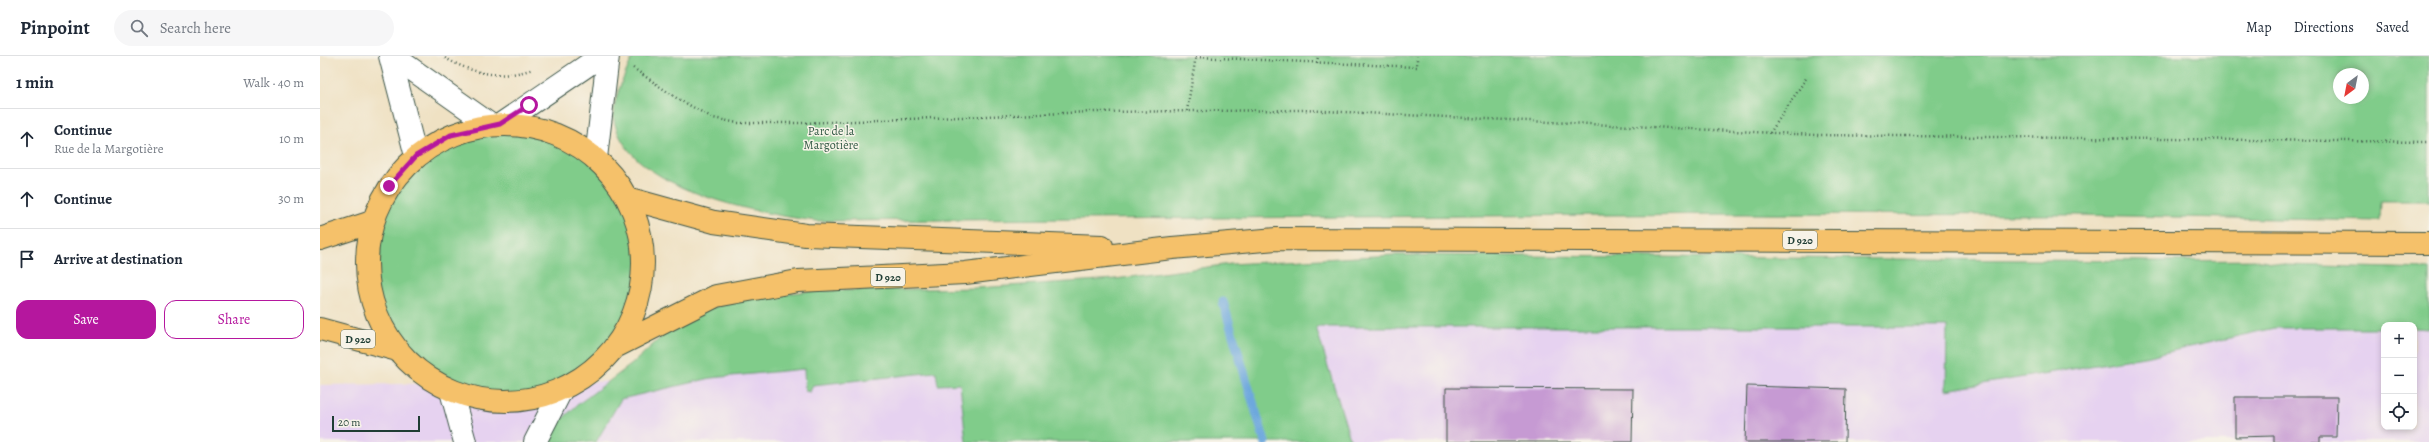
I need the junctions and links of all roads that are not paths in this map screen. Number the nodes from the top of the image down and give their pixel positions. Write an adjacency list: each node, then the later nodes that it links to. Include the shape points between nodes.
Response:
1 (390, 56): 6 (street)
2 (394, 56): 5 (street)
3 (601, 56): 5 (street)
4 (608, 56): 7 (street)
5 (496, 125): 6 (main road, via 451,135); 7 (main road, via 551,132)
6 (416, 156): 9 (main road, via 389,186)
7 (596, 158): 8 (main road)
8 (627, 198): 12 (main road, D 920, via 714,222 806,236); 14 (main road, via 641,234 644,273 636,312)
9 (372, 222): 10 (main road); 15 (main road, via 366,255 368,289 379,321)
10 (320, 239)
11 (2429, 243): 12 (main road, D 920, via 1276,239)
12 (1172, 248): 14 (main road, D 920, via 965,273 798,281 716,296)
13 (320, 329): 15 (main road, D 920)
14 (617, 346): 17 (main road, via 592,372)
15 (397, 350): 16 (main road, via 421,374)
16 (451, 391): 17 (main road, via 506,402); 18 (street)
17 (561, 391): 19 (street)
18 (465, 442)
19 (535, 442)

